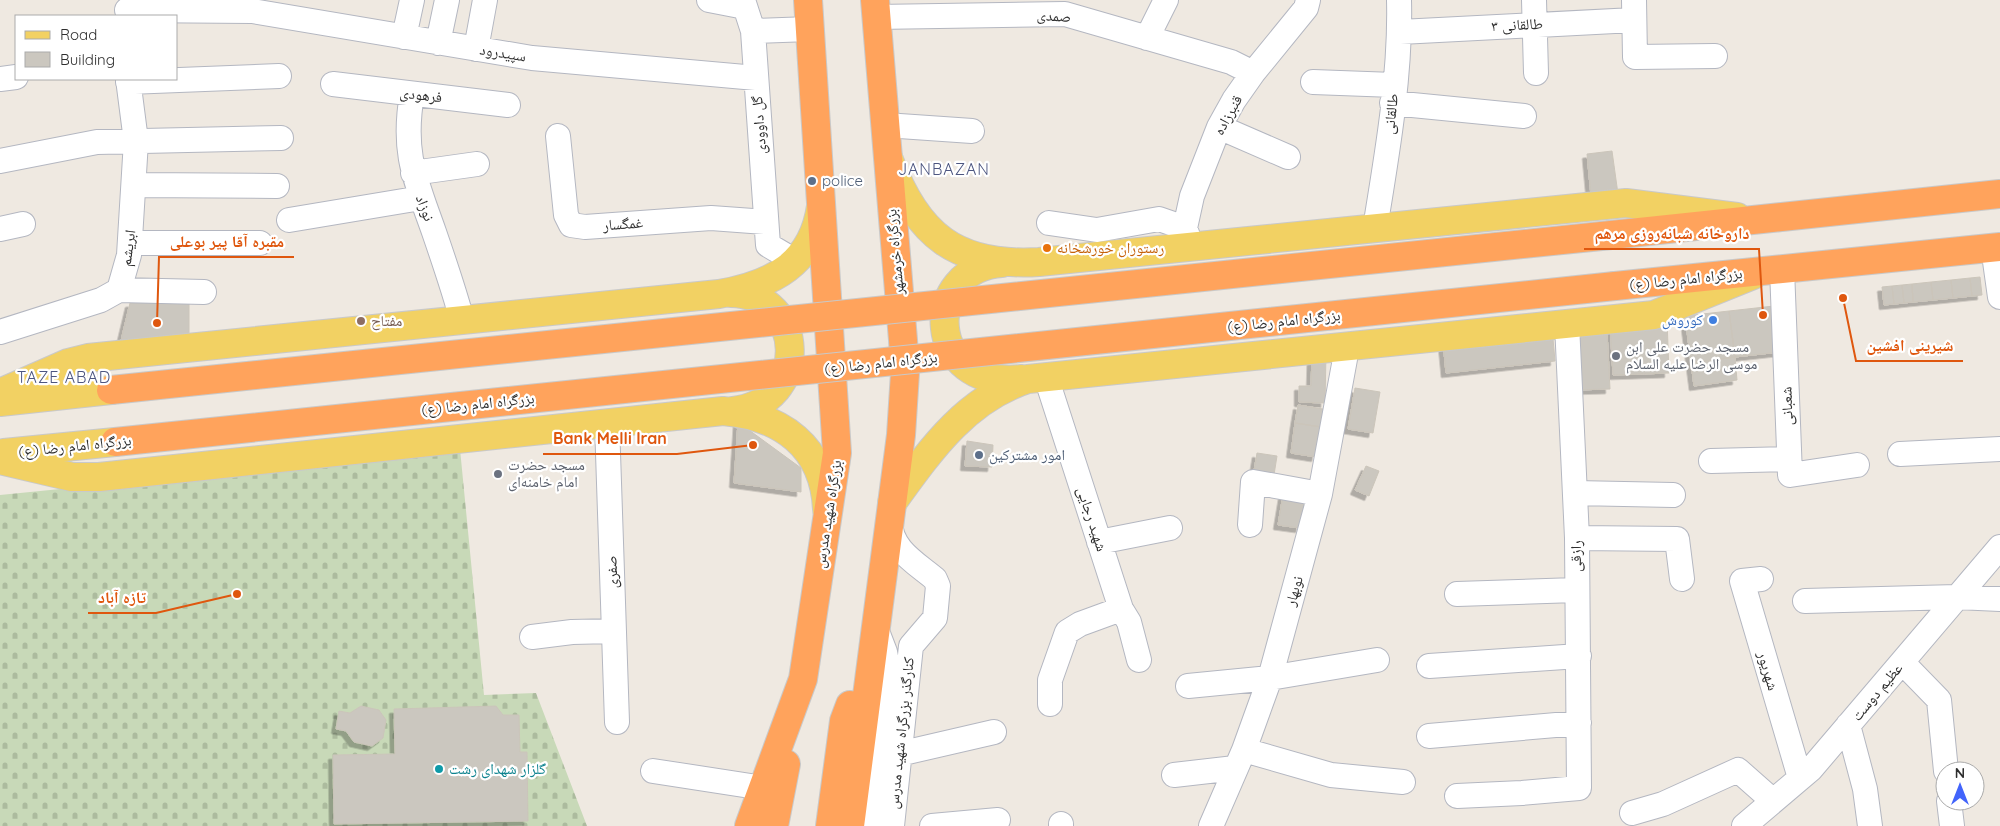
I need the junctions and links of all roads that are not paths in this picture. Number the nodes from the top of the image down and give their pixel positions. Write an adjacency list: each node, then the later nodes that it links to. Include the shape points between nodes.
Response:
1 (412, 0): 20 (street)
2 (447, 0): 22 (street)
3 (485, 0): 23 (street)
4 (709, 0): 10 (street)
5 (808, 0): 17 (highway)
6 (1166, 0): 21 (street)
7 (1308, 0): 25 (street, قنبرزاده, via 1306,8)
8 (1399, 0): 19 (street, طالقانی)
9 (1534, 0): 16 (street)
10 (744, 4): 18 (street)
11 (252, 6): 14 (street, سپیدرود); 20 (street, سپیدرود)
12 (1068, 7): 13 (street, صمدی); 21 (street, صمدی)
13 (876, 8): 43 (highway, بزرگراه خرمشهر)
14 (127, 9)
15 (1634, 10): 16 (street, طالقانی ۳); 24 (street, via 1635,57)
16 (1534, 24): 19 (street, طالقانی ۳); 26 (street)
17 (810, 29): 18 (street); 51 (highway)
18 (752, 31): 29 (street, گل داوودی)
19 (1400, 32): 36 (street, طالقانی)
20 (404, 37): 22 (street, سپیدرود)
21 (1147, 38): 25 (street, صمدی, via 1231,62)
22 (438, 43): 23 (street, سپیدرود)
23 (476, 49): 29 (street, سپیدرود, via 532,58)
24 (1715, 56)
25 (1254, 73): 39 (street, قنبرزاده)
26 (1536, 73)
27 (280, 76): 31 (street)
28 (15, 77): 30 (street)
29 (756, 78): 56 (street, گل داوودی)
30 (0, 79)
31 (178, 79)
32 (128, 80): 44 (street, ابریشم)
33 (1313, 82): 36 (street)
34 (333, 84): 35 (street, فرهودی)
35 (412, 94): 37 (street, فرهودی); 48 (street, نوزاد, via 407,122)
36 (1393, 94): 38 (street); 58 (street, طالقانی)
37 (508, 105)
38 (1524, 116)
39 (1219, 127): 45 (street); 59 (street, قنبرزاده, via 1192,196)
40 (972, 131): 43 (street)
41 (558, 136): 56 (street, غمگسار, via 566,214 571,225 585,227 711,218)
42 (281, 138): 44 (street)
43 (886, 138): 64 (main road, via 892,168 901,186 920,219 935,236 965,254); 91 (highway, بزرگراه خرمشهر, via 905,373 903,425)
44 (136, 141): 46 (street, via 97,142); 49 (street, ابریشم)
45 (1288, 157)
46 (0, 160)
47 (477, 164): 48 (street)
48 (413, 173): 53 (street, نوزاد)
49 (134, 185): 50 (street); 60 (street, ابریشم)
50 (277, 186)
51 (822, 192): 63 (main road, via 815,229); 94 (highway, بزرگراه شهید مدرس, via 838,436)
52 (2000, 194): 54 (highway)
53 (421, 198): 55 (street); 70 (street, نوزاد)
54 (1756, 219): 58 (main road, via 1626,203); 75 (highway, bridge)
55 (289, 220)
56 (766, 222): 63 (street, گل داوودی, via 768,245)
57 (1049, 223): 59 (street, via 1097,230 1159,219)
58 (1375, 228): 59 (main road)
59 (1189, 237): 64 (main road, via 1039,262)
60 (130, 243): 61 (street); 66 (street, ابریشم)
61 (260, 243)
62 (1996, 247): 65 (highway, بزرگراه امام رضا (ع)); 69 (street)
63 (795, 261): 68 (main road, via 766,283)
64 (1011, 262): 74 (main road, via 986,266 961,281 947,306 946,336 957,358 975,374 1003,381)
65 (1772, 270): 71 (main road, بزرگراه امام رضا (ع), via 1654,315); 80 (highway, بزرگراه امام رضا (ع), bridge); 84 (street, شعبانی)
66 (120, 290): 67 (street); 72 (street, via 101,300)
67 (204, 292)
68 (721, 294): 70 (main road); 78 (main road, via 747,295 769,306 784,324 790,348 787,372 774,393 754,407)
69 (2000, 297)
70 (462, 320): 76 (main road, via 78,360)
71 (1567, 324): 73 (main road, بزرگراه امام رضا (ع)); 89 (street, رازقی)
72 (0, 332)
73 (1344, 346): 74 (main road, بزرگراه امام رضا (ع)); 88 (street, نوبهار, via 1345,359)
74 (1040, 377): 91 (main road, بزرگراه امام رضا (ع), via 999,392 953,425 938,441); 96 (street, شهید رجایی)
75 (111, 390): 77 (main road)
76 (0, 393)
77 (0, 402)
78 (726, 411): 79 (main road, بزرگراه امام رضا (ع)); 94 (main road, via 757,416 775,423 804,446 815,461 825,487)
79 (607, 423): 85 (main road, بزرگراه امام رضا (ع), via 99,477 72,477); 107 (street, صفری)
80 (115, 442): 82 (main road, بزرگراه امام رضا (ع))
81 (2000, 449): 83 (street)
82 (0, 454)
83 (1900, 454)
84 (1789, 459): 86 (street); 87 (street, via 1790,475)
85 (0, 460)
86 (1711, 461)
87 (1857, 465)
88 (1320, 494): 92 (street, via 1252,482); 115 (street, نوبهار)
89 (1575, 494): 90 (street); 95 (street, رازقی)
90 (1673, 495)
91 (891, 512): 106 (highway); 124 (street, کنارگذر بزرگراه شهید مدرس, via 890,532 895,544 935,579 938,586 934,621 911,646)
92 (1250, 525)
93 (1170, 528): 96 (street)
94 (826, 530): 116 (highway, بزرگراه شهید مدرس)
95 (1577, 538): 99 (street, via 1677,539); 100 (street, رازقی)
96 (1100, 542): 105 (street, شهید رجایی)
97 (2000, 547): 102 (street, عظیم دوست)
98 (1761, 578): 129 (street, شهریور, via 1742,581)
99 (1682, 579)
100 (1576, 590): 101 (street); 109 (street, رازقی)
101 (1457, 594)
102 (1957, 597): 103 (street); 104 (street); 112 (street, عظیم دوست)
103 (2000, 599)
104 (1806, 601)
105 (1121, 609): 110 (street, شهید رجایی, via 1129,622); 118 (street, via 1067,632 1050,680)
106 (875, 626): 114 (highway); 141 (street, via 887,662)
107 (614, 631): 108 (street); 119 (street, صفری)
108 (532, 637)
109 (1579, 656): 113 (street); 120 (street, رازقی)
110 (1139, 660)
111 (1377, 660): 115 (street)
112 (1902, 662): 121 (street, عظیم دوست); 126 (street, via 1939,700)
113 (1429, 666)
114 (869, 673): 139 (highway, via 844,721); 140 (highway)
115 (1270, 678): 117 (street); 125 (street, نوبهار)
116 (803, 679): 131 (highway, بزرگراه شهید مدرس); 138 (highway)
117 (1188, 686)
118 (1050, 704)
119 (617, 722)
120 (1579, 723): 123 (street); 132 (street, رازقی, via 1579,788)
121 (1848, 725): 129 (street, عظیم دوست); 146 (street, via 1865,789)
122 (994, 732): 124 (street)
123 (1430, 736)
124 (899, 754): 142 (street, کنارگذر بزرگراه شهید مدرس)
125 (1240, 759): 128 (street); 130 (street, via 1331,775); 144 (street, نوبهار)
126 (1945, 761)
127 (653, 771): 131 (street)
128 (1174, 775)
129 (1800, 778): 133 (street, عظیم دوست)
130 (1403, 782)
131 (763, 788): 137 (highway, بزرگراه شهید مدرس)
132 (1457, 796)
133 (1772, 800): 135 (street, via 1738,770 1663,804); 145 (street, عظیم دوست)
134 (1950, 811): 147 (street)
135 (1632, 813)
136 (998, 820): 143 (street)
137 (749, 826)
138 (774, 826)
139 (830, 826)
140 (850, 826)
141 (871, 826)
142 (892, 826)
143 (932, 826)
144 (1211, 826)
145 (1744, 826)
146 (1870, 826)
147 (1952, 826)

